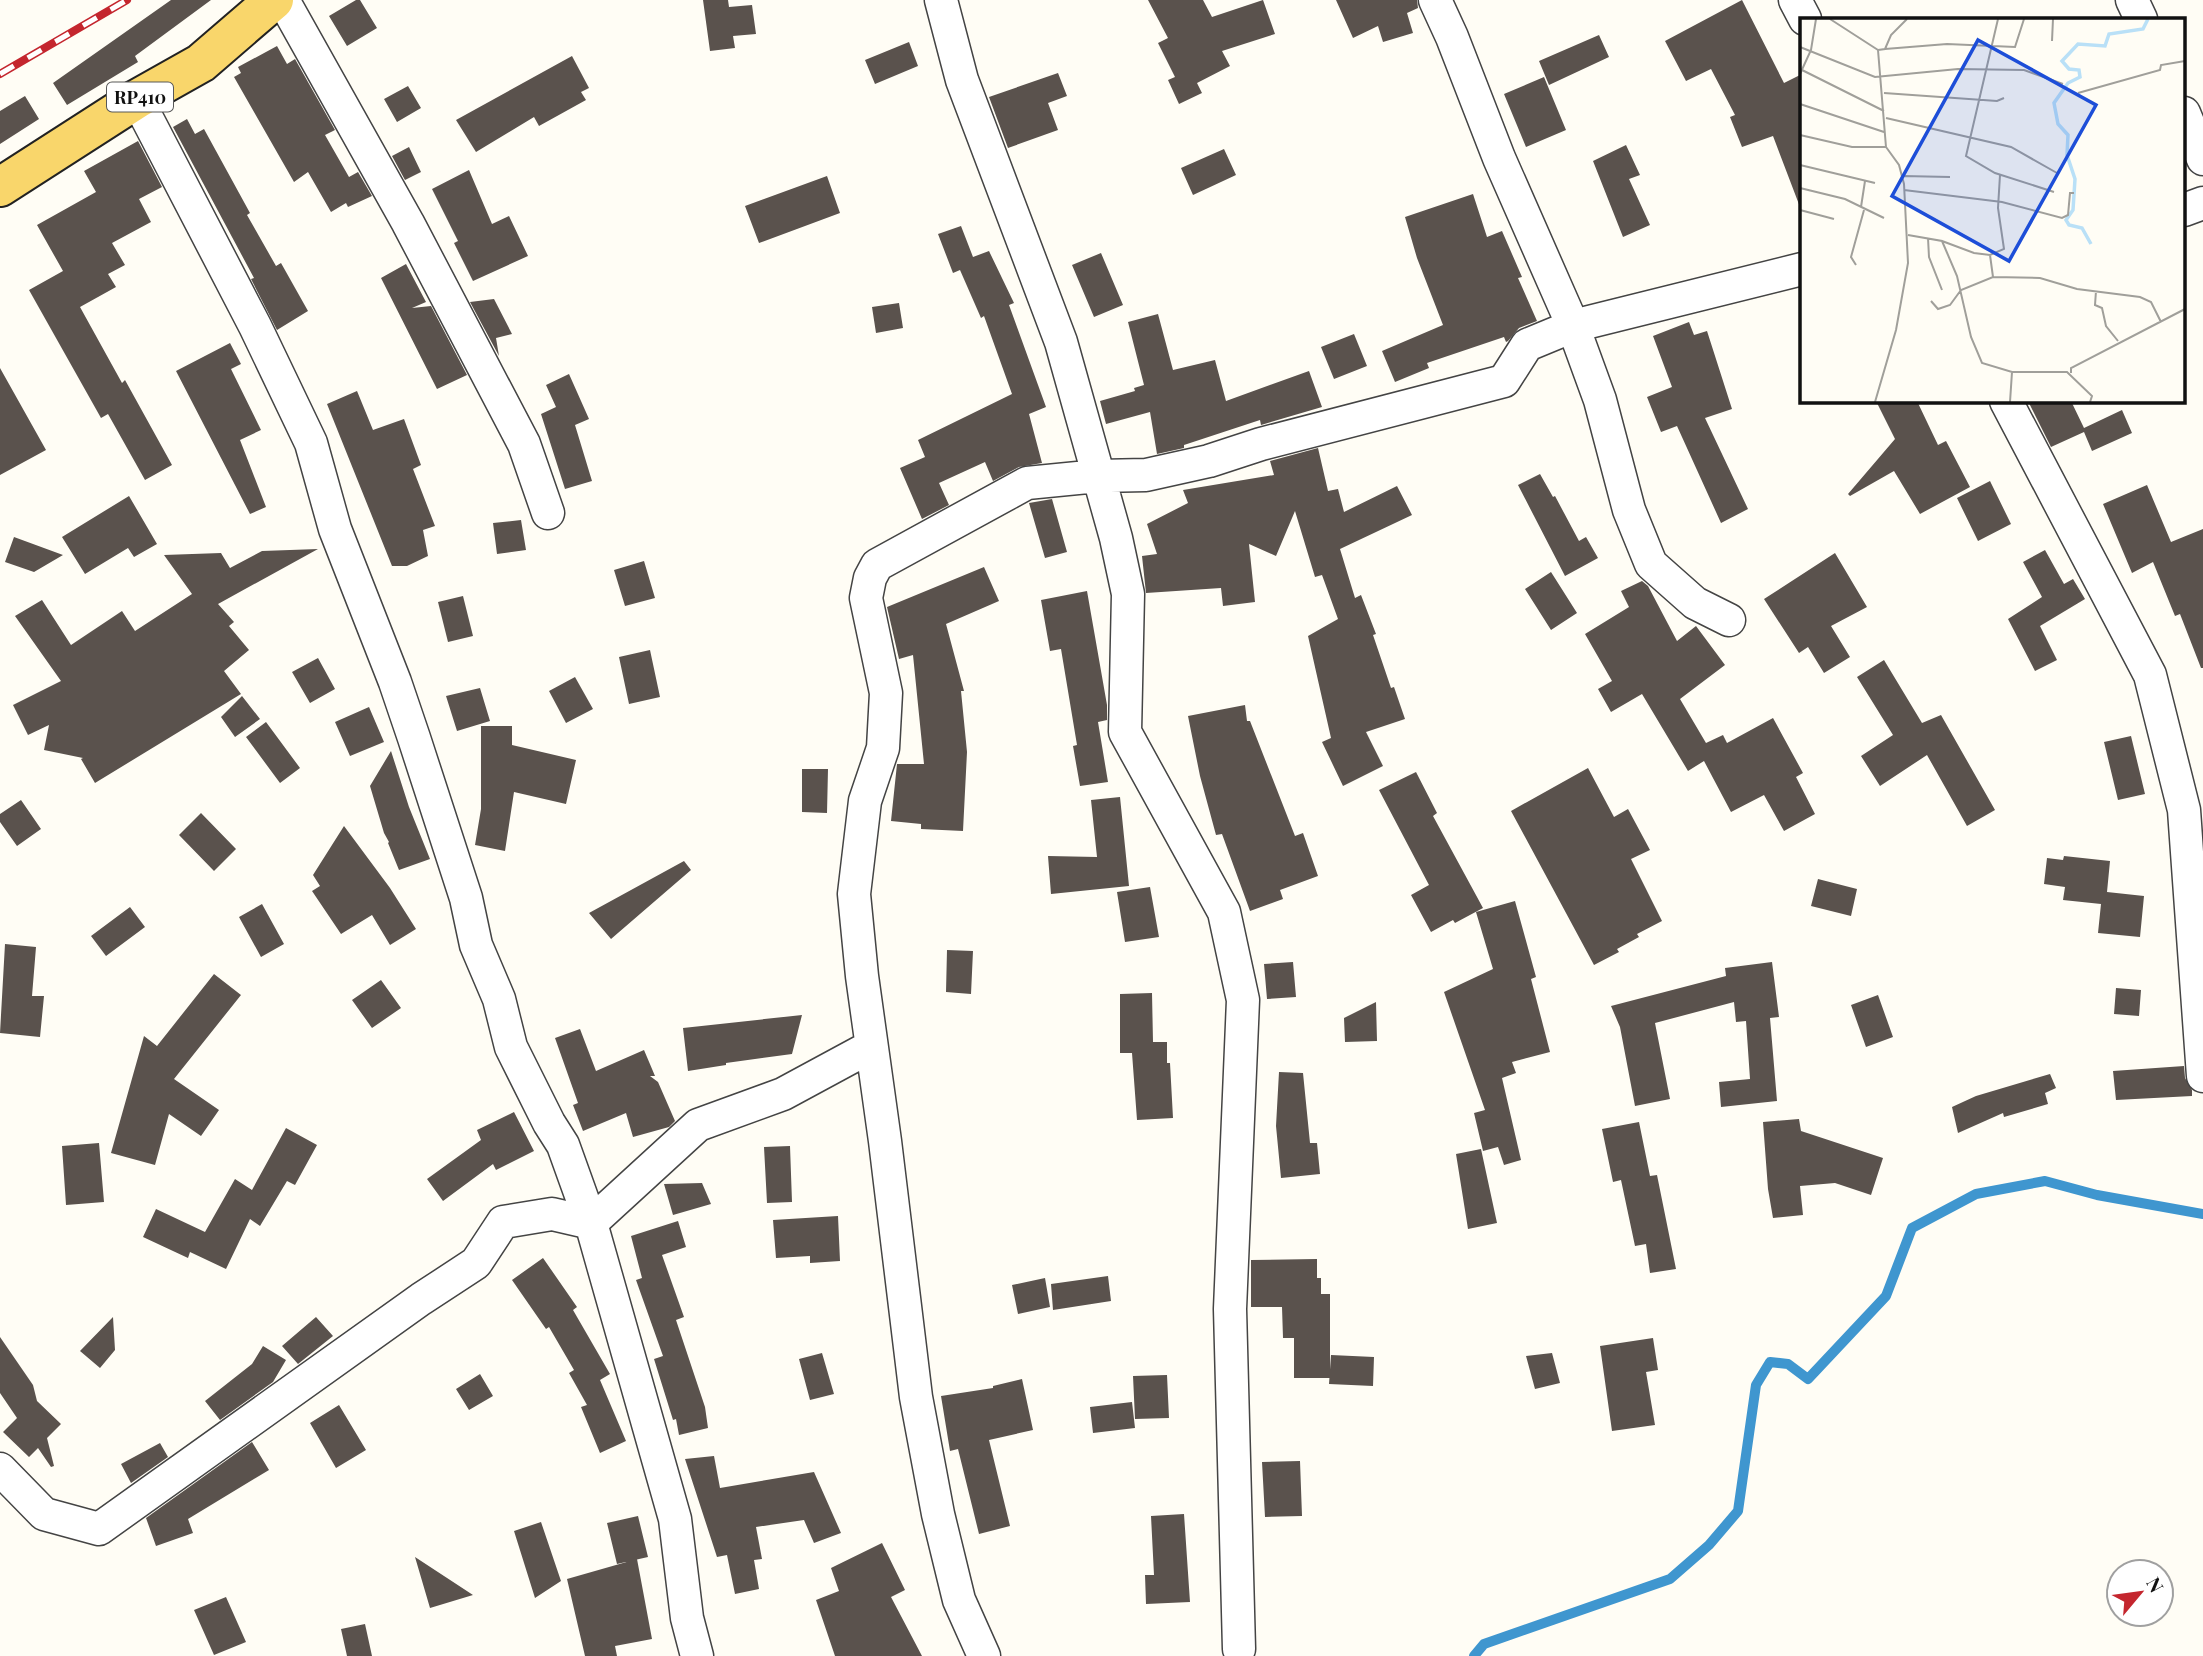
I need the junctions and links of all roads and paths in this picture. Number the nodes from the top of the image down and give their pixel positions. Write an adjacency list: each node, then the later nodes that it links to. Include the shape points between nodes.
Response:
1 (274, 0): 9 (main road, RP410, via 201,63)
2 (282, 0): 19 (street, via 408,223 524,444)
3 (941, 0): 18 (street, via 962,80 1062,341)
4 (1435, 0): 16 (street)
5 (1795, 0): 7 (street)
6 (2132, 0): 8 (street)
7 (1804, 18)
8 (2141, 18)
9 (137, 99): 12 (main road, RP410); 23 (street, via 312,443 335,529 395,682 466,898 476,945 499,999 510,1047 563,1145)
10 (2186, 118): 11 (street)
11 (2203, 159)
12 (0, 187)
13 (2203, 202): 14 (street)
14 (2186, 209)
15 (1800, 269): 16 (street)
16 (1573, 326): 18 (street, via 1527,345 1504,381 1209,461 1146,475); 20 (street, via 1600,400 1629,510 1651,564 1695,603)
17 (2007, 402): 22 (street, via 2150,675 2184,810)
18 (1098, 476): 21 (street, via 1027,483 896,552 877,565 870,578 866,598 886,693 883,748 865,801 854,894); 25 (street, via 1128,594 1125,732 1224,912 1242,1000 1230,1308)
19 (548, 513)
20 (1728, 620)
21 (870, 1047): 23 (street, via 782,1094 698,1125); 27 (street, via 886,1141 916,1397 959,1600)
22 (2203, 1076)
23 (591, 1223): 24 (street, via 552,1214 503,1222 476,1263 99,1529 44,1514); 26 (street, via 675,1519 687,1618)
24 (0, 1469)
25 (1239, 1649)
26 (697, 1656)
27 (984, 1656)

